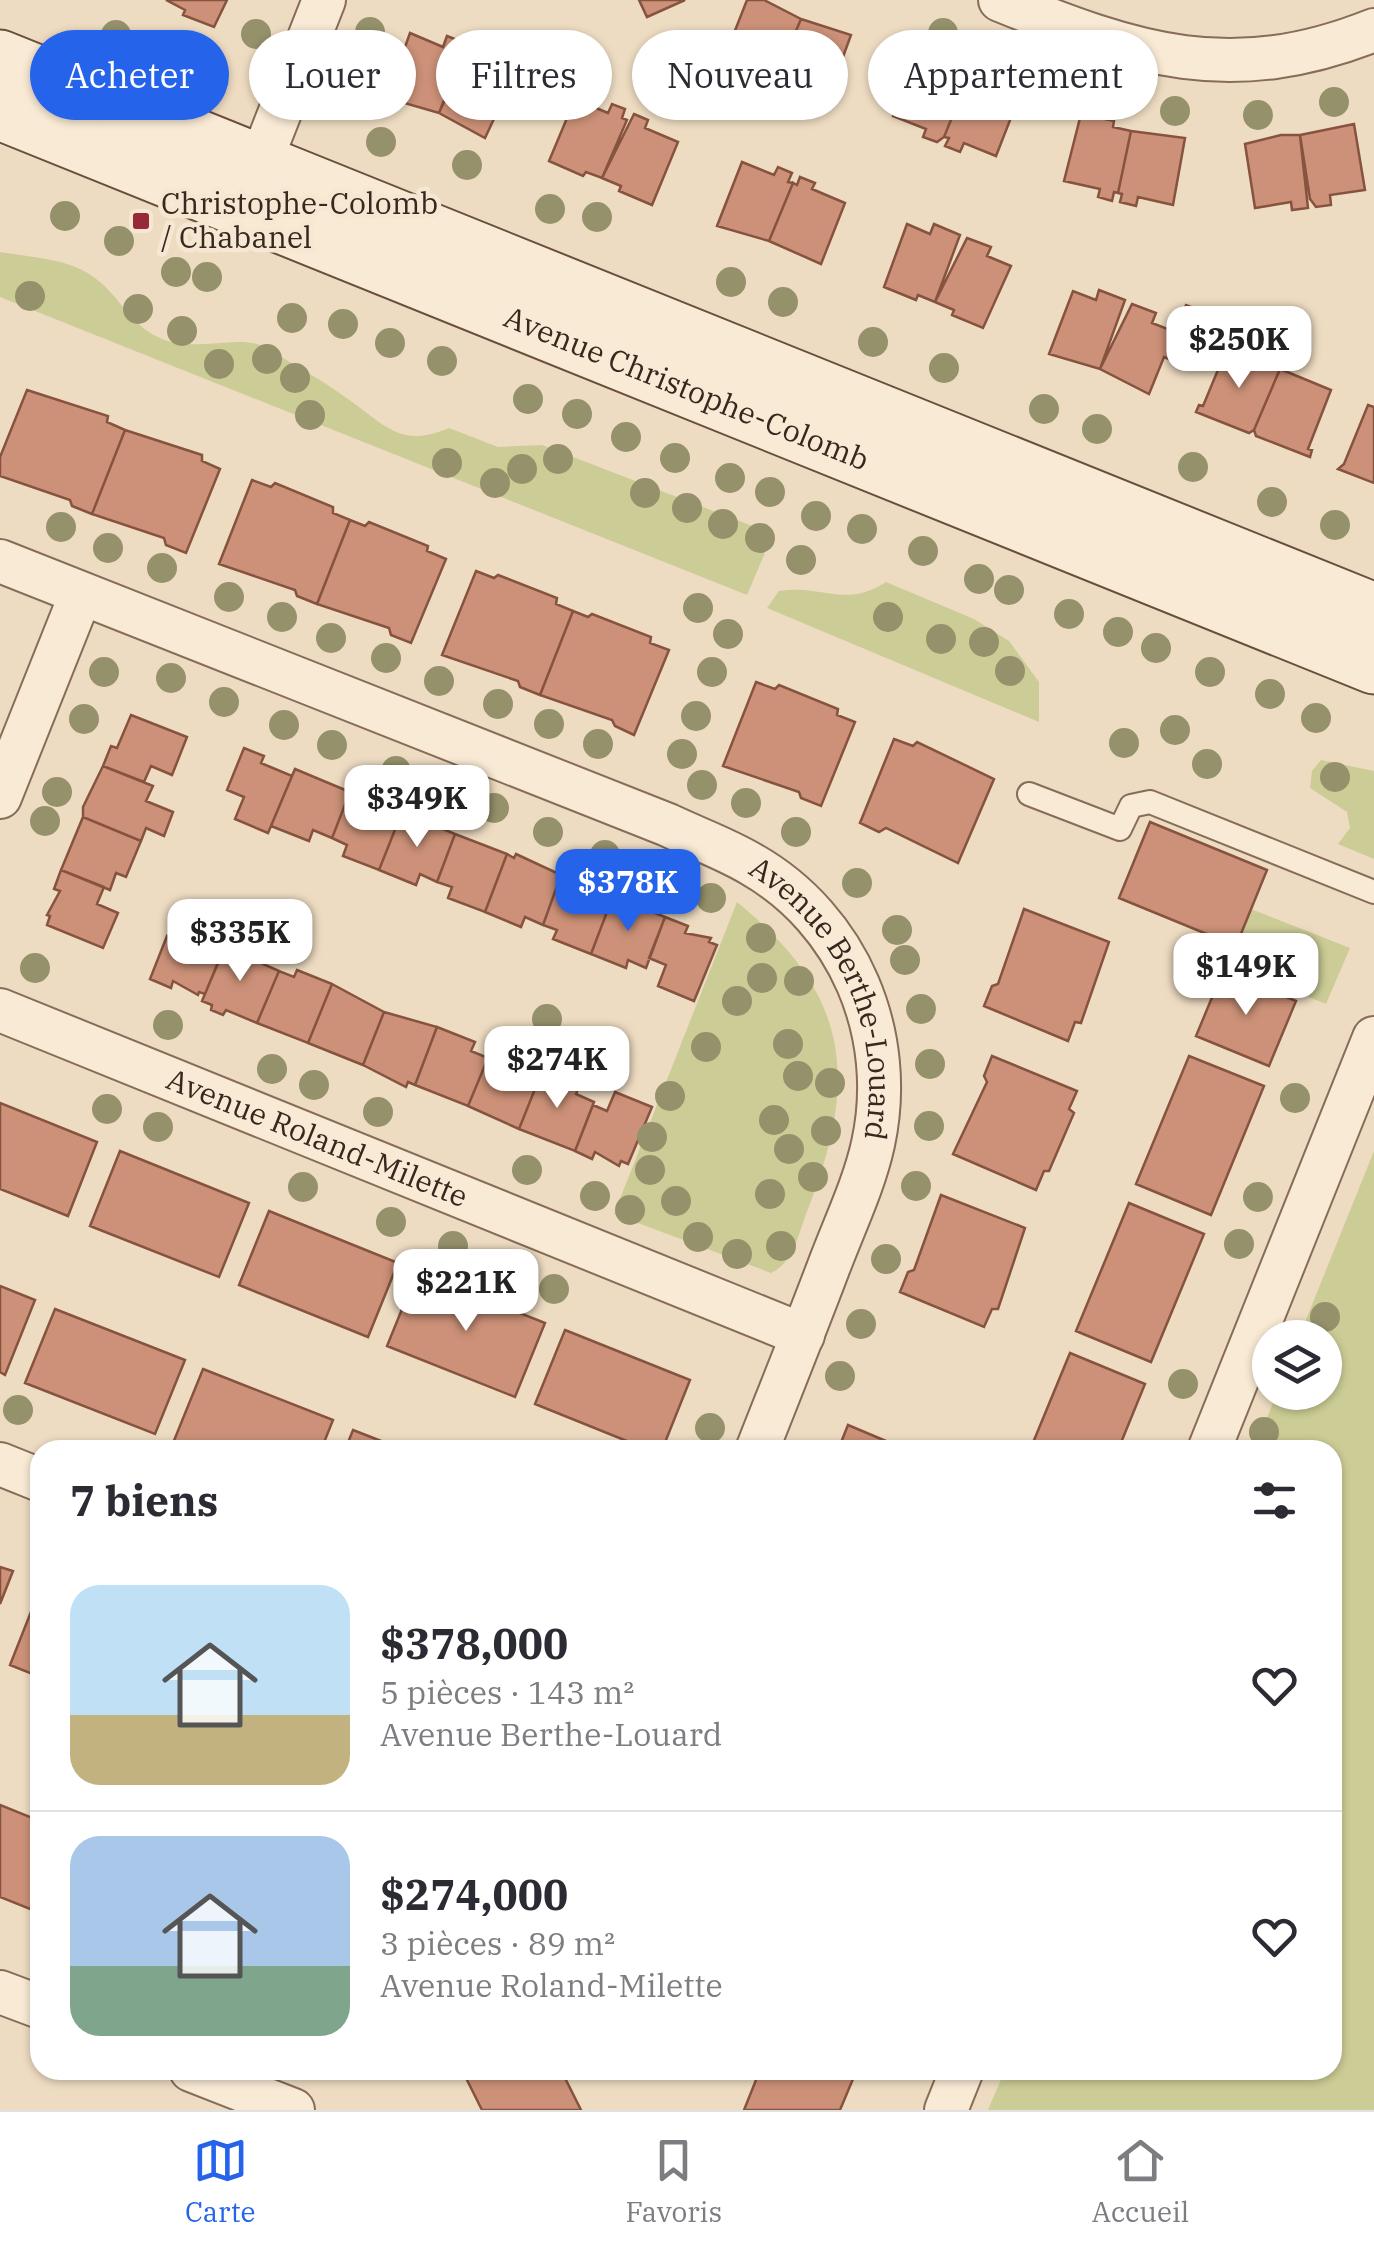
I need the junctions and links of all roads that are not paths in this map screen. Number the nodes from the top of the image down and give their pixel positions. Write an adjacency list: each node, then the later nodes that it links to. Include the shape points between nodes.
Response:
1 (324, 0): 6 (street)
2 (1000, 0): 3 (street, via 1109,43 1197,60 1287,56)
3 (1374, 30)
4 (0, 58): 6 (main road, Avenue Christophe-Colomb)
5 (0, 112): 6 (main road, Avenue Christophe-Colomb)
6 (250, 187): 9 (main road, Avenue Christophe-Colomb); 10 (main road, Avenue Christophe-Colomb)
7 (0, 560): 8 (street, Avenue Berthe-Louard)
8 (82, 594): 12 (street); 16 (street, Avenue Berthe-Louard, via 668,825 750,864 810,912 842,950 862,990 876,1042 880,1101 868,1162)
9 (1374, 611)
10 (1374, 666)
11 (1030, 794): 13 (lane, via 1120,829 1131,806 1145,800)
12 (0, 797)
13 (1374, 892)
14 (0, 1010): 16 (street, Avenue Roland-Milette)
15 (1374, 1038): 18 (street)
16 (802, 1335): 17 (street, Avenue Berthe-Louard)
17 (760, 1440)
18 (1213, 1440)
19 (0, 1464): 20 (street)
20 (30, 1476)
21 (0, 1992): 22 (street)
22 (30, 2003)
23 (208, 2080): 25 (street)
24 (958, 2080): 27 (street)
25 (241, 2099): 26 (street)
26 (293, 2110)
27 (946, 2110)

